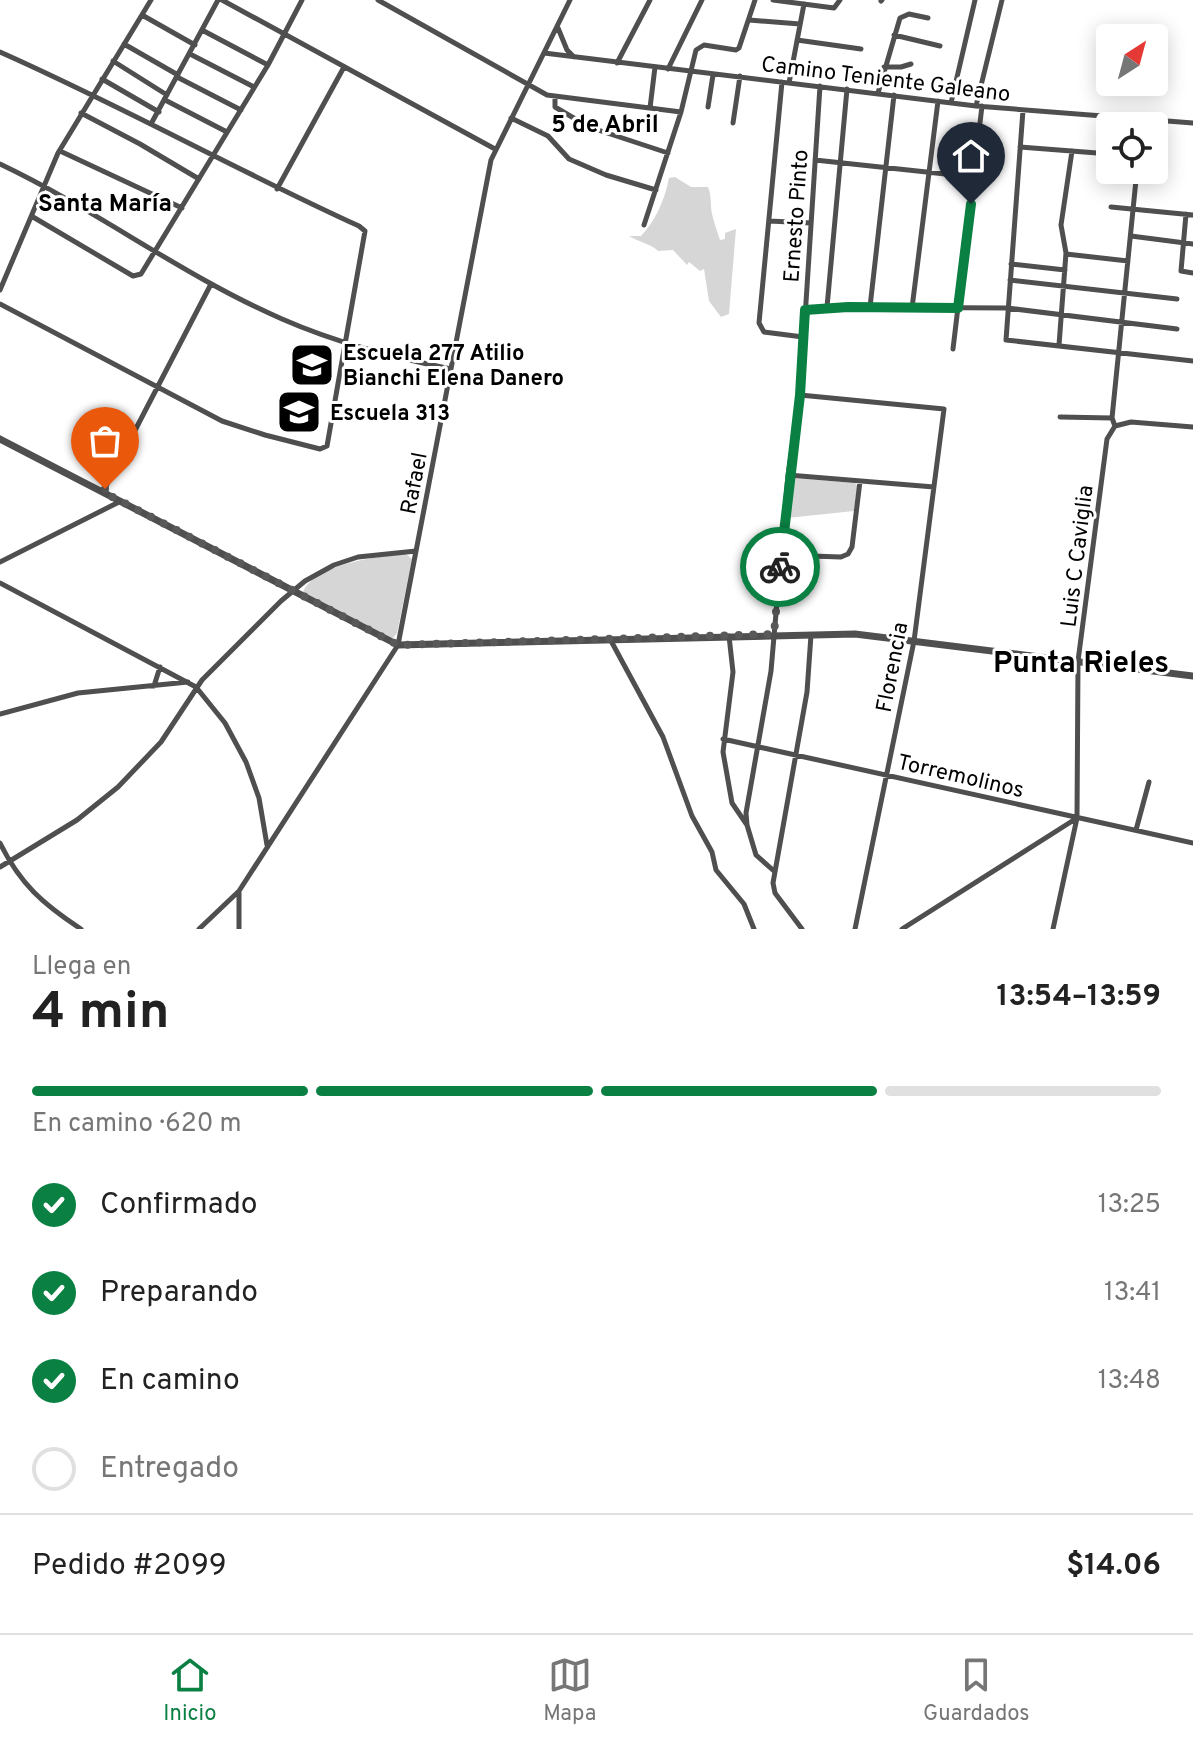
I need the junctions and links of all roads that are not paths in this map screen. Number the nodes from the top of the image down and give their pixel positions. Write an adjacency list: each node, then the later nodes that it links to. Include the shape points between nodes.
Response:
1 (151, 0): 15 (street)
2 (220, 0): 20 (street); 21 (street)
3 (302, 0): 21 (street)
4 (378, 0): 46 (street)
5 (570, 0): 19 (street, Rafael)
6 (650, 0): 33 (street)
7 (702, 0): 39 (street)
8 (755, 0): 17 (street)
9 (773, 0): 13 (street)
10 (840, 0): 14 (street, via 836,7)
11 (975, 0): 56 (street)
12 (1002, 0): 57 (street)
13 (794, 1): 14 (street)
14 (804, 4): 18 (street)
15 (142, 15): 24 (street); 25 (street)
16 (928, 18): 22 (street, via 905,14)
17 (749, 20): 18 (street); 40 (street, via 739,48 699,46)
18 (800, 24): 23 (street)
19 (557, 26): 29 (street, Rafael); 31 (street)
20 (202, 30): 25 (street); 35 (street)
21 (285, 35): 35 (street); 36 (street)
22 (894, 35): 26 (street); 38 (street)
23 (797, 40): 27 (street); 45 (street)
24 (124, 44): 32 (street); 42 (street)
25 (195, 45): 30 (street)
26 (940, 46)
27 (861, 49)
28 (0, 52): 51 (street)
29 (544, 53): 31 (street, Camino Teniente Galeano); 46 (street, Rafael)
30 (190, 54): 42 (street); 48 (street)
31 (575, 57): 33 (street, Camino Teniente Galeano)
32 (113, 61): 44 (street); 53 (street)
33 (617, 63): 37 (street, Camino Teniente Galeano)
34 (911, 64): 38 (street)
35 (268, 65): 48 (street)
36 (344, 67): 73 (street); 88 (street)
37 (655, 67): 39 (street, Camino Teniente Galeano); 59 (street)
38 (884, 67): 50 (street)
39 (668, 69): 40 (street, Camino Teniente Galeano)
40 (690, 72): 41 (street, Camino Teniente Galeano); 63 (street)
41 (713, 75): 43 (street, Camino Teniente Galeano); 58 (street)
42 (178, 76): 53 (street); 60 (street)
43 (740, 76): 45 (street, Camino Teniente Galeano); 67 (street)
44 (102, 79): 51 (street); 62 (street)
45 (786, 82): 47 (street, Camino Teniente Galeano); 95 (street)
46 (528, 83): 54 (street); 65 (street, Rafael)
47 (820, 86): 49 (street, Camino Teniente Galeano); 79 (street, Ernesto Pinto)
48 (254, 87): 60 (street)
49 (847, 89): 50 (street, Camino Teniente Galeano); 80 (street)
50 (878, 93): 52 (street, Camino Teniente Galeano)
51 (93, 94): 64 (street); 70 (street)
52 (894, 95): 55 (street, Camino Teniente Galeano); 82 (street)
53 (166, 97): 62 (street); 71 (street)
54 (555, 97): 59 (street); 76 (street, via 555,107 574,120)
55 (938, 101): 56 (street, Camino Teniente Galeano); 83 (street)
56 (951, 103): 57 (street, Camino Teniente Galeano)
57 (979, 106): 61 (street, Camino Teniente Galeano); 84 (street)
58 (708, 107)
59 (650, 108): 63 (street)
60 (241, 110): 71 (street)
61 (1023, 110): 66 (street, Camino Teniente Galeano); 72 (street)
62 (159, 112): 70 (street)
63 (681, 112): 76 (street)
64 (81, 113): 74 (street); 85 (street)
65 (511, 118): 73 (street, Rafael); 89 (street, via 548,136 563,155 579,164)
66 (1096, 118)
67 (733, 123)
68 (1168, 123): 69 (street, Camino Teniente Galeano)
69 (1193, 123)
70 (151, 124): 78 (street)
71 (227, 132): 78 (street)
72 (1020, 147): 75 (street); 104 (street)
73 (495, 149): 130 (street, Rafael)
74 (60, 151): 87 (street); 91 (street)
75 (1072, 151): 77 (street); 102 (street, via 1061,225)
76 (668, 153): 89 (street)
77 (1096, 153)
78 (212, 157): 85 (street); 88 (street)
79 (815, 160): 80 (street); 96 (street, Ernesto Pinto)
80 (841, 162): 82 (street); 115 (street)
81 (0, 164): 87 (street)
82 (886, 166): 83 (street); 116 (street)
83 (929, 171): 84 (street); 117 (street)
84 (974, 177): 118 (street)
85 (199, 179): 91 (street)
86 (1136, 184): 92 (street)
87 (46, 186): 94 (street); 101 (street)
88 (277, 189): 125 (street, via 365,231)
89 (656, 190): 97 (street)
90 (1111, 207): 92 (street)
91 (182, 208): 101 (street)
92 (1133, 209): 93 (street); 98 (street)
93 (1189, 214): 99 (street)
94 (33, 217): 101 (street, via 133,276 141,274); 107 (street)
95 (769, 221): 96 (street); 124 (street, via 759,323 761,329)
96 (811, 223): 120 (street, Ernesto Pinto)
97 (644, 225)
98 (1130, 236): 99 (street); 103 (street)
99 (1184, 243): 100 (street); 106 (street, via 1181,271)
100 (1193, 244)
101 (155, 252): 109 (street)
102 (1066, 254): 103 (street); 105 (street)
103 (1128, 261): 112 (street)
104 (1011, 264): 105 (street); 108 (street)
105 (1065, 270): 110 (street)
106 (1193, 273)
107 (3, 275): 111 (street)
108 (1010, 280): 110 (street); 119 (street)
109 (211, 284): 125 (street); 131 (street)
110 (1064, 286): 112 (street); 121 (street)
111 (0, 290)
112 (1124, 293): 113 (street); 122 (street)
113 (1177, 299)
114 (0, 304): 131 (street)
115 (827, 307): 116 (street); 120 (street)
116 (870, 307): 117 (street)
117 (912, 308): 118 (street)
118 (958, 308): 119 (street); 127 (street)
119 (1007, 308): 121 (street); 126 (street, via 1006,340)
120 (805, 310): 124 (street, Ernesto Pinto)
121 (1062, 314): 122 (street); 126 (street)
122 (1122, 322): 123 (street); 128 (street)
123 (1177, 329)
124 (803, 337): 132 (street, Ernesto Pinto)
125 (346, 344): 130 (street); 131 (street, via 327,446 320,449 236,426)
126 (1059, 345): 128 (street)
127 (953, 349)
128 (1119, 351): 129 (street); 134 (street)
129 (1193, 361)
130 (451, 369): 143 (street, Rafael)
131 (157, 387): 141 (street)
132 (800, 395): 138 (street, Ernesto Pinto); 140 (street, Florencia, via 944,409)
133 (1060, 417): 134 (street)
134 (1112, 418): 135 (street)
135 (1115, 426): 136 (street, via 1131,422); 154 (street, Luis C Caviglia, via 1107,439)
136 (1193, 427)
137 (0, 439): 141 (street)
138 (788, 475): 139 (street); 144 (street, Ernesto Pinto)
139 (860, 481): 140 (street); 144 (street, via 848,554)
140 (934, 487): 152 (street, Florencia)
141 (103, 492): 142 (street)
142 (121, 501): 145 (street); 147 (street)
143 (416, 551): 147 (street, via 341,562); 153 (street, Rafael)
144 (780, 555): 148 (street, Ernesto Pinto)
145 (0, 562)
146 (0, 583): 155 (street)
147 (293, 591): 153 (street); 159 (street)
148 (774, 634): 149 (street); 150 (street); 162 (street, Ernesto Pinto)
149 (811, 634): 152 (street); 163 (street)
150 (729, 635): 151 (street); 161 (street, via 733,672)
151 (609, 638): 153 (street); 179 (street, via 663,737 716,870 744,904)
152 (914, 641): 154 (street); 164 (street, Florencia)
153 (398, 645): 171 (street, Rafael)
154 (1078, 661): 156 (street); 166 (street, Luis C Caviglia)
155 (160, 666): 157 (street); 158 (street)
156 (1193, 676)
157 (189, 682): 158 (street); 159 (street)
158 (154, 686): 160 (street, via 78,693)
159 (196, 687): 171 (street, via 246,762); 172 (street, via 167,735 118,787)
160 (0, 714)
161 (723, 739): 162 (street, Torremolinos); 167 (street, via 732,803)
162 (758, 747): 163 (street, Torremolinos); 167 (street, Ernesto Pinto)
163 (796, 755): 164 (street, Torremolinos); 174 (street)
164 (886, 775): 166 (street, Torremolinos); 181 (street, Florencia)
165 (1149, 782): 168 (street)
166 (1077, 818): 168 (street, Torremolinos); 182 (street); 183 (street, Luis C Caviglia)
167 (747, 825): 174 (street, via 756,855)
168 (1136, 830): 170 (street, Torremolinos)
169 (0, 843): 172 (street)
170 (1193, 843)
171 (267, 847): 175 (street, Rafael)
172 (10, 863): 173 (street); 176 (street, via 38,898)
173 (0, 867)
174 (774, 871): 180 (street, via 775,893)
175 (239, 891): 177 (street, Rafael); 178 (street)
176 (81, 929)
177 (199, 929)
178 (239, 929)
179 (754, 929)
180 (802, 929)
181 (855, 929)
182 (902, 929)
183 (1053, 929)

